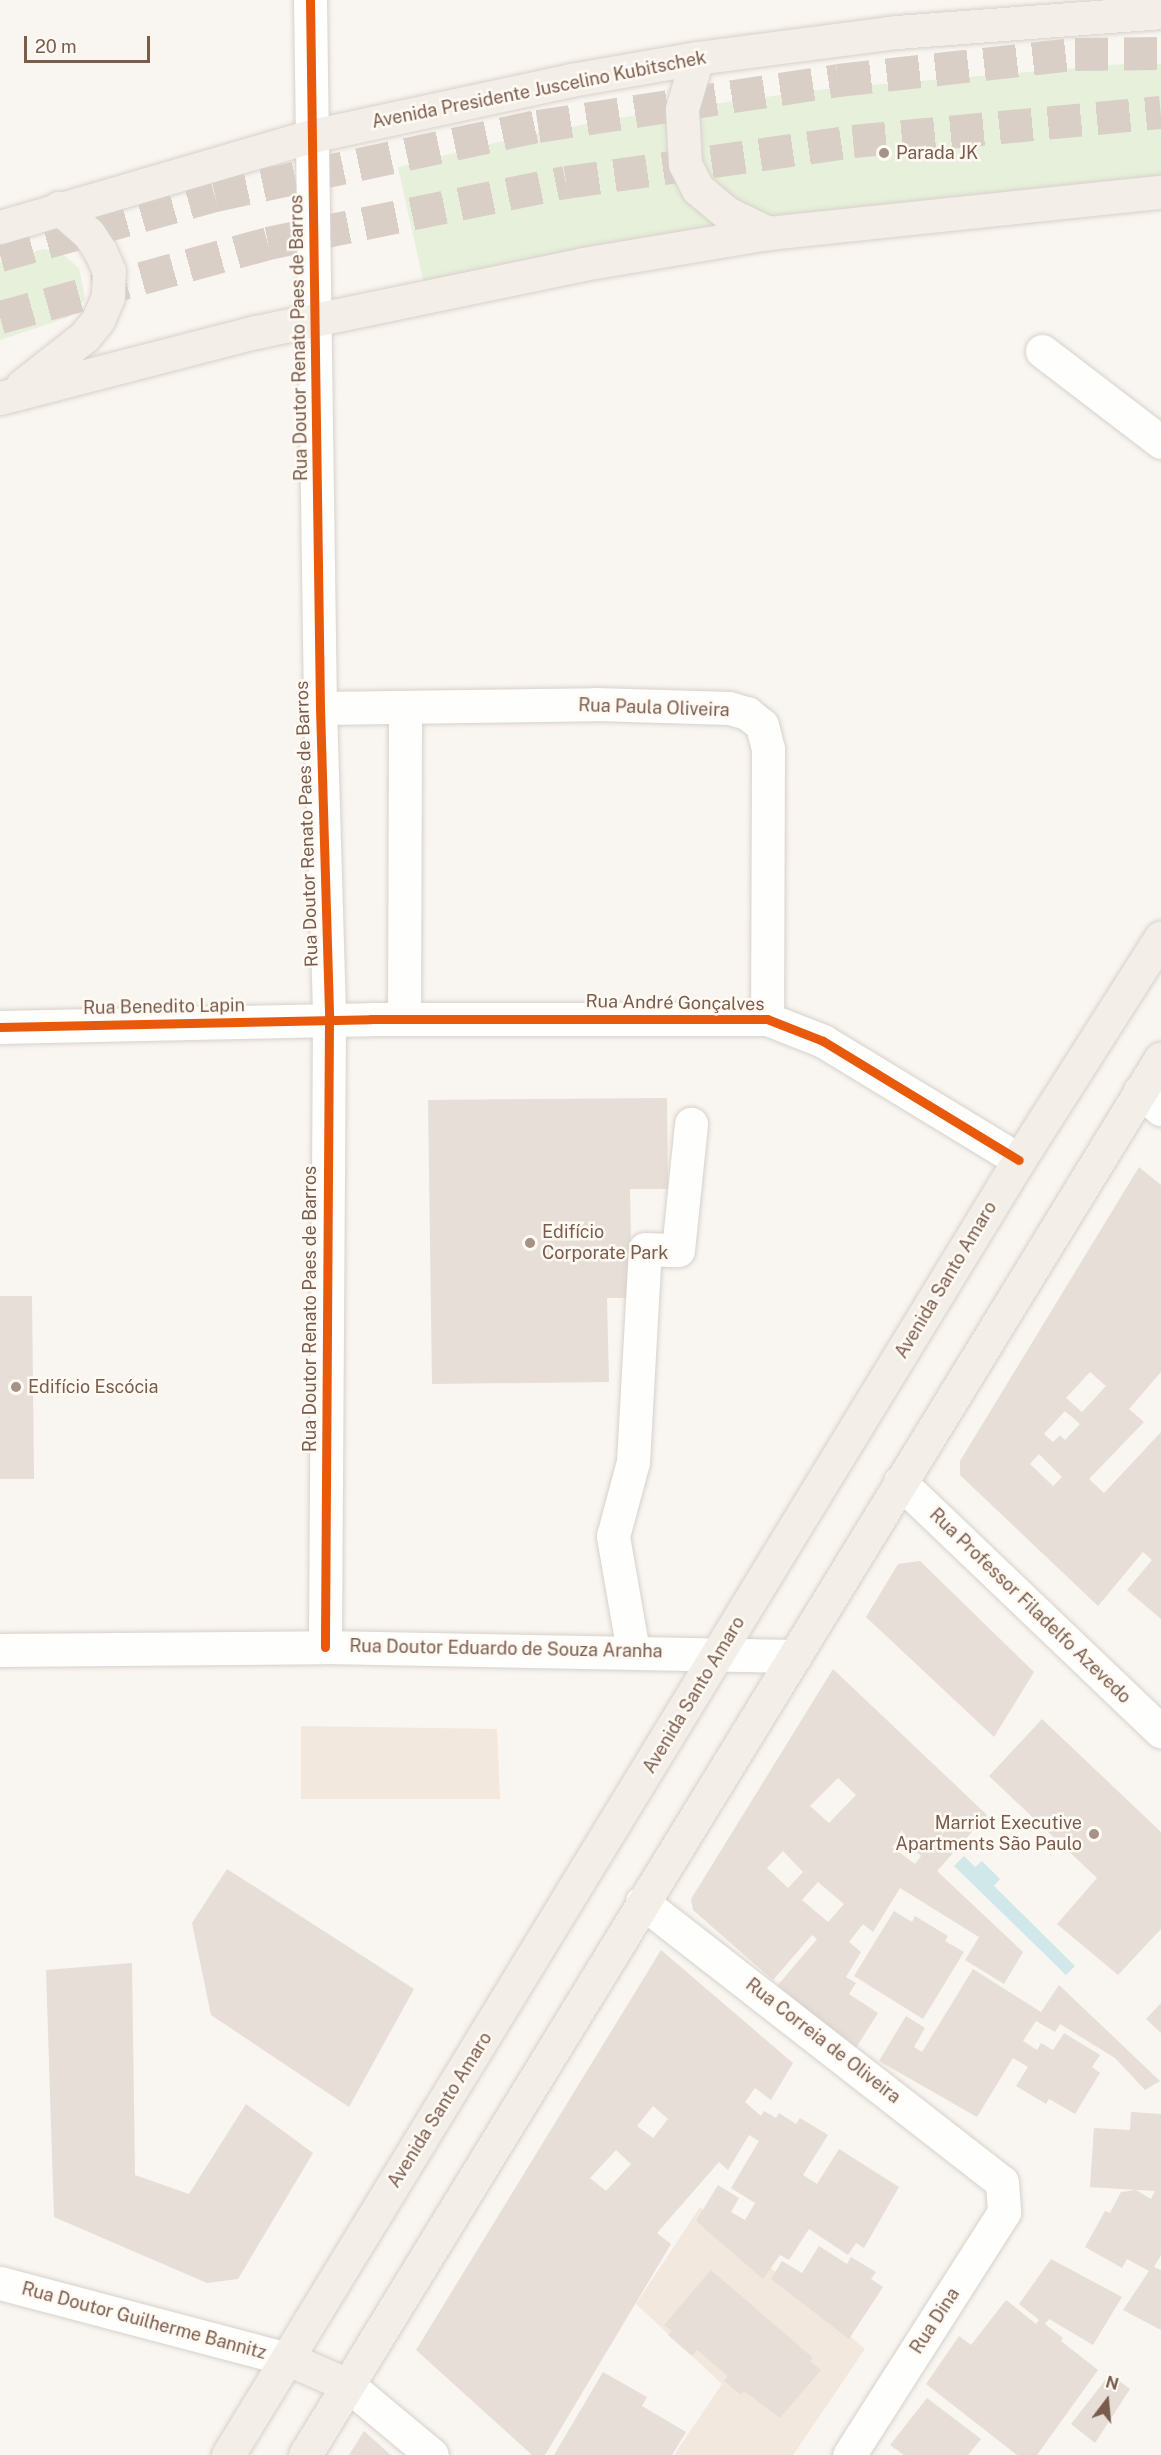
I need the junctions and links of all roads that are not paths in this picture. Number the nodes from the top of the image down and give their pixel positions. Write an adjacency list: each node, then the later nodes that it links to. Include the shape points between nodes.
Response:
1 (310, 0): 4 (street, Rua Doutor Renato Paes de Barros)
2 (1161, 12): 3 (main road, Avenida Presidente Juscelino Kubitschek, via 897,32)
3 (697, 58): 4 (main road, Avenida Presidente Juscelino Kubitschek, via 571,80); 8 (main road, via 682,110 686,164 698,189 727,213)
4 (312, 136): 6 (main road, Avenida Presidente Juscelino Kubitschek); 9 (street, Rua Doutor Renato Paes de Barros)
5 (1161, 192): 8 (main road)
6 (59, 208): 7 (main road, Avenida Presidente Juscelino Kubitschek); 11 (main road, via 89,234 100,251 109,271 108,296 98,320 85,336)
7 (0, 226)
8 (768, 233): 9 (main road, via 584,264)
9 (315, 321): 11 (main road, via 256,332); 14 (street, Rua Doutor Renato Paes de Barros)
10 (1042, 351): 12 (street)
11 (5, 396)
12 (1161, 442)
13 (405, 707): 14 (street, Rua Paula Oliveira); 16 (street); 17 (street, Rua Paula Oliveira, via 596,704 729,708 747,713 762,725 768,749)
14 (320, 708): 18 (street, Rua Doutor Renato Paes de Barros)
15 (1161, 937): 23 (main road, Avenida Santo Amaro)
16 (404, 1019): 17 (street, Rua André Gonçalves); 18 (street, Rua André Gonçalves)
17 (768, 1019): 23 (street, Rua André Gonçalves, via 823,1041)
18 (329, 1020): 19 (street, Rua Benedito Lapin); 25 (street, Rua Doutor Renato Paes de Barros)
19 (0, 1027)
20 (1161, 1058): 21 (main road)
21 (1151, 1100): 24 (main road)
22 (691, 1124): 27 (street, via 678,1250 645,1249 633,1462 613,1536)
23 (1019, 1160): 28 (main road, Avenida Santo Amaro)
24 (900, 1482): 29 (main road); 30 (street, Rua Professor Filadelfo Azevedo)
25 (325, 1647): 26 (street, Rua Doutor Eduardo de Souza Aranha); 27 (street, Rua Doutor Eduardo de Souza Aranha)
26 (0, 1650)
27 (633, 1651): 28 (street, Rua Doutor Eduardo de Souza Aranha)
28 (720, 1652): 29 (street, Rua Doutor Eduardo de Souza Aranha); 34 (main road, Avenida Santo Amaro)
29 (795, 1656): 31 (main road)
30 (1161, 1731)
31 (642, 1902): 32 (street, Rua Correia de Oliveira); 35 (main road)
32 (1002, 2182): 39 (street, Rua Dina, via 1004,2212)
33 (0, 2283): 34 (street, Rua Doutor Guilherme Bannitz)
34 (288, 2359): 35 (main road); 36 (main road, Avenida Santo Amaro)
35 (348, 2385): 37 (main road); 38 (street)
36 (228, 2455)
37 (305, 2455)
38 (432, 2455)
39 (849, 2455)

